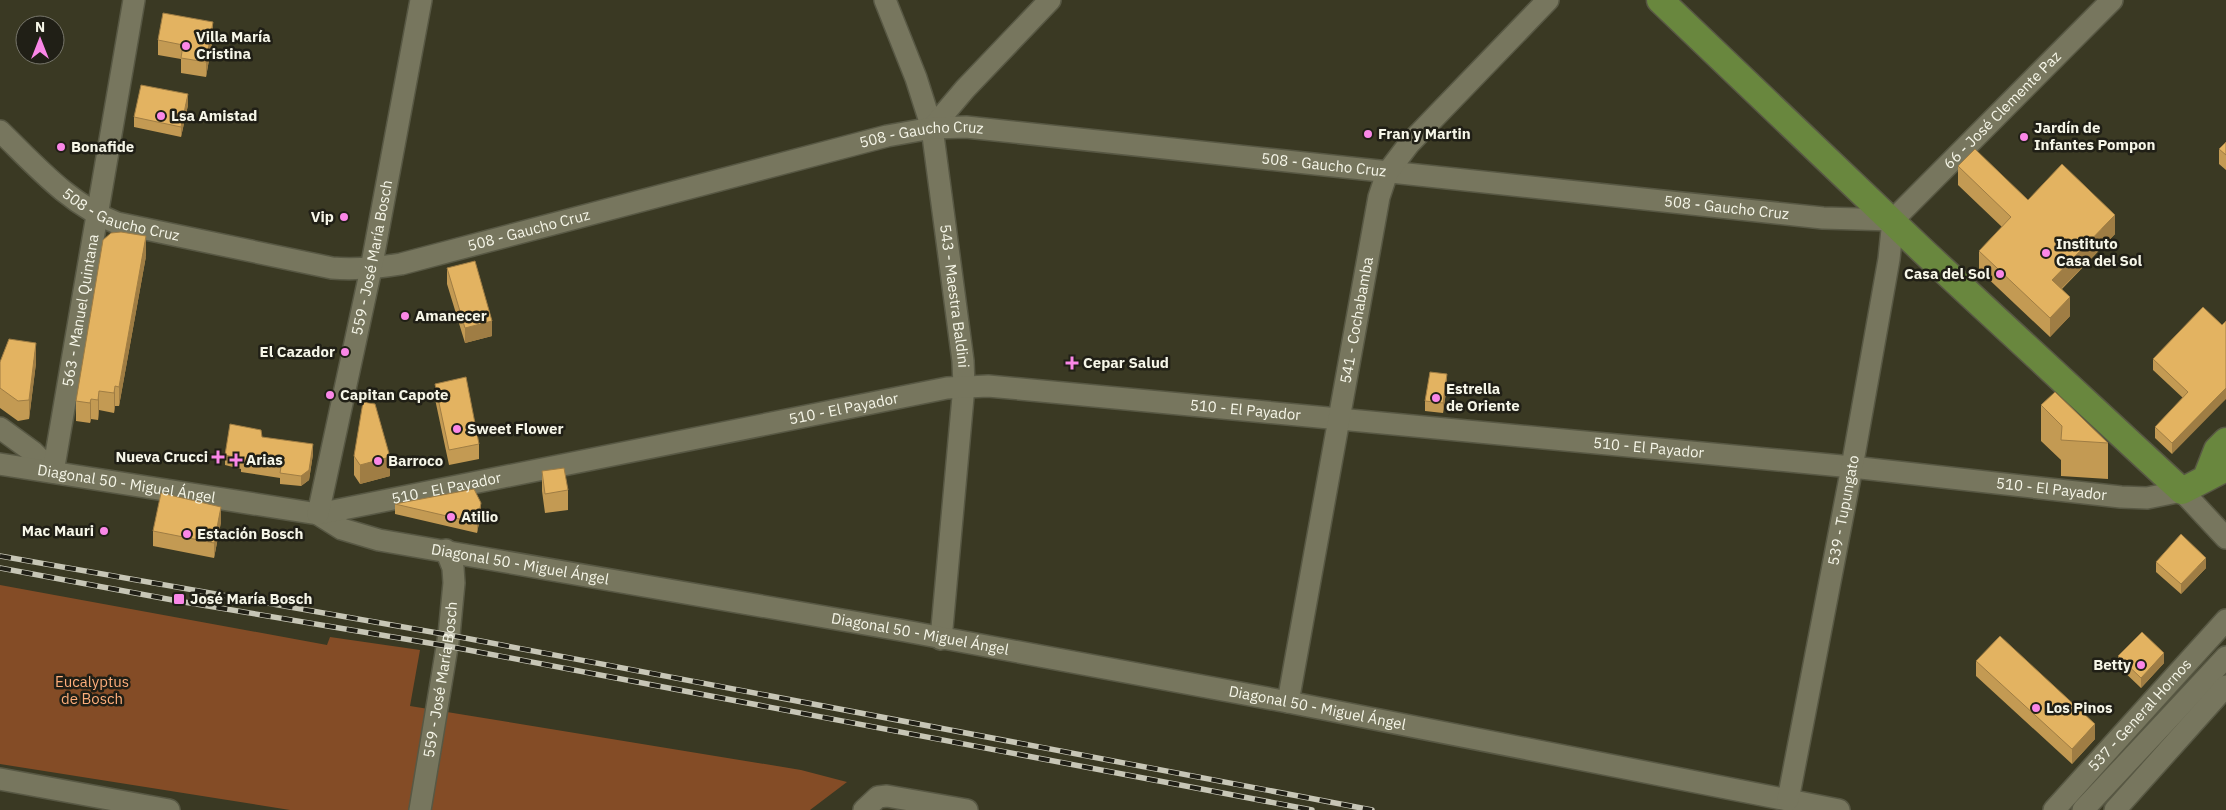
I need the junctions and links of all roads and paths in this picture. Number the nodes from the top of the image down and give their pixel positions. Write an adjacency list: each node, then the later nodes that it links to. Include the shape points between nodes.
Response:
1 (134, 0): 11 (street, 563 - Manuel Quintana)
2 (421, 0): 13 (street, 559 - José María Bosch)
3 (885, 0): 8 (street, 543 - Maestra Baldini)
4 (1050, 0): 8 (street)
5 (1548, 0): 10 (street, 541 - Cochabamba, via 1410,144)
6 (1660, 0): 12 (main road)
7 (2112, 0): 12 (street, 66 - José Clemente Paz)
8 (932, 128): 10 (street, 508 - Gaucho Cruz, via 966,127); 13 (street, 508 - Gaucho Cruz, via 888,136 401,264); 14 (street, 543 - Maestra Baldini)
9 (0, 131): 11 (street, 508 - Gaucho Cruz, via 59,188)
10 (1387, 173): 12 (street, 508 - Gaucho Cruz, via 1823,218); 15 (street, 541 - Cochabamba, via 1378,197)
11 (96, 215): 13 (street, 508 - Gaucho Cruz, via 117,223 332,268); 20 (street, 563 - Manuel Quintana)
12 (1893, 220): 19 (street, 539 - Tupungato); 22 (main road)
13 (371, 269): 23 (street, 559 - José María Bosch)
14 (964, 386): 15 (street, 510 - El Payador); 23 (street, 510 - El Payador); 27 (street, 543 - Maestra Baldini)
15 (1340, 420): 19 (street, 510 - El Payador); 30 (street, 541 - Cochabamba)
16 (0, 428): 20 (street, via 33,452)
17 (2226, 441): 21 (main road, via 2217,450)
18 (0, 464): 20 (street, Diagonal 50 - Miguel Ángel)
19 (1852, 467): 22 (street, 510 - El Payador, via 2121,497 2148,498); 32 (street, 539 - Tupungato)
20 (53, 472): 23 (street, Diagonal 50 - Miguel Ángel)
21 (2216, 473): 22 (main road)
22 (2182, 491): 24 (street)
23 (318, 514): 25 (street, Diagonal 50 - Miguel Ángel, via 357,534)
24 (2226, 538)
25 (446, 550): 27 (street, Diagonal 50 - Miguel Ángel); 36 (street, 559 - José María Bosch, via 453,568 454,583 450,626)
26 (2226, 620): 39 (street, 537 - General Hornos)
27 (941, 639): 30 (street, Diagonal 50 - Miguel Ángel)
28 (2226, 657): 40 (street, 537 - General Hornos)
29 (2226, 686): 41 (street)
30 (1288, 702): 32 (street, Diagonal 50 - Miguel Ángel)
31 (0, 779): 33 (street)
32 (1788, 800): 38 (street, Diagonal 50 - Miguel Ángel)
33 (80, 802): 35 (street)
34 (871, 803): 37 (street, via 888,796)
35 (169, 810)
36 (420, 810)
37 (967, 810)
38 (1839, 810)
39 (2054, 810)
40 (2084, 810)
41 (2115, 810)

